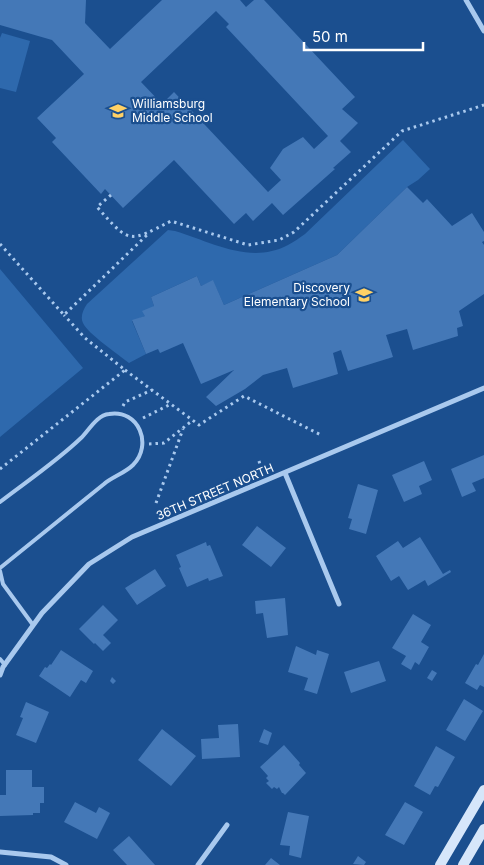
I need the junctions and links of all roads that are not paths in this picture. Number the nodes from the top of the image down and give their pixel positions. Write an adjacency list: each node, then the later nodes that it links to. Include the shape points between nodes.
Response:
1 (466, 0): 2 (street)
2 (484, 31)
3 (484, 388): 4 (street, 36TH STREET NORTH)
4 (285, 473): 7 (street); 8 (street, 36TH STREET NORTH, via 132,537 89,564)
5 (0, 502): 6 (lane, via 108,414 122,414 135,422 143,435 142,451 132,466 110,478)
6 (0, 570): 8 (lane, via 3,584)
7 (339, 604)
8 (33, 625): 10 (street, 36TH STREET NORTH)
9 (0, 659): 10 (lane)
10 (5, 665): 11 (street, 36TH STREET NORTH)
11 (0, 675)
12 (484, 790): 18 (main road)
13 (227, 824): 17 (street)
14 (484, 829): 19 (main road)
15 (0, 852): 16 (street, via 51,857)
16 (66, 865)
17 (198, 865)
18 (440, 865)
19 (463, 865)

